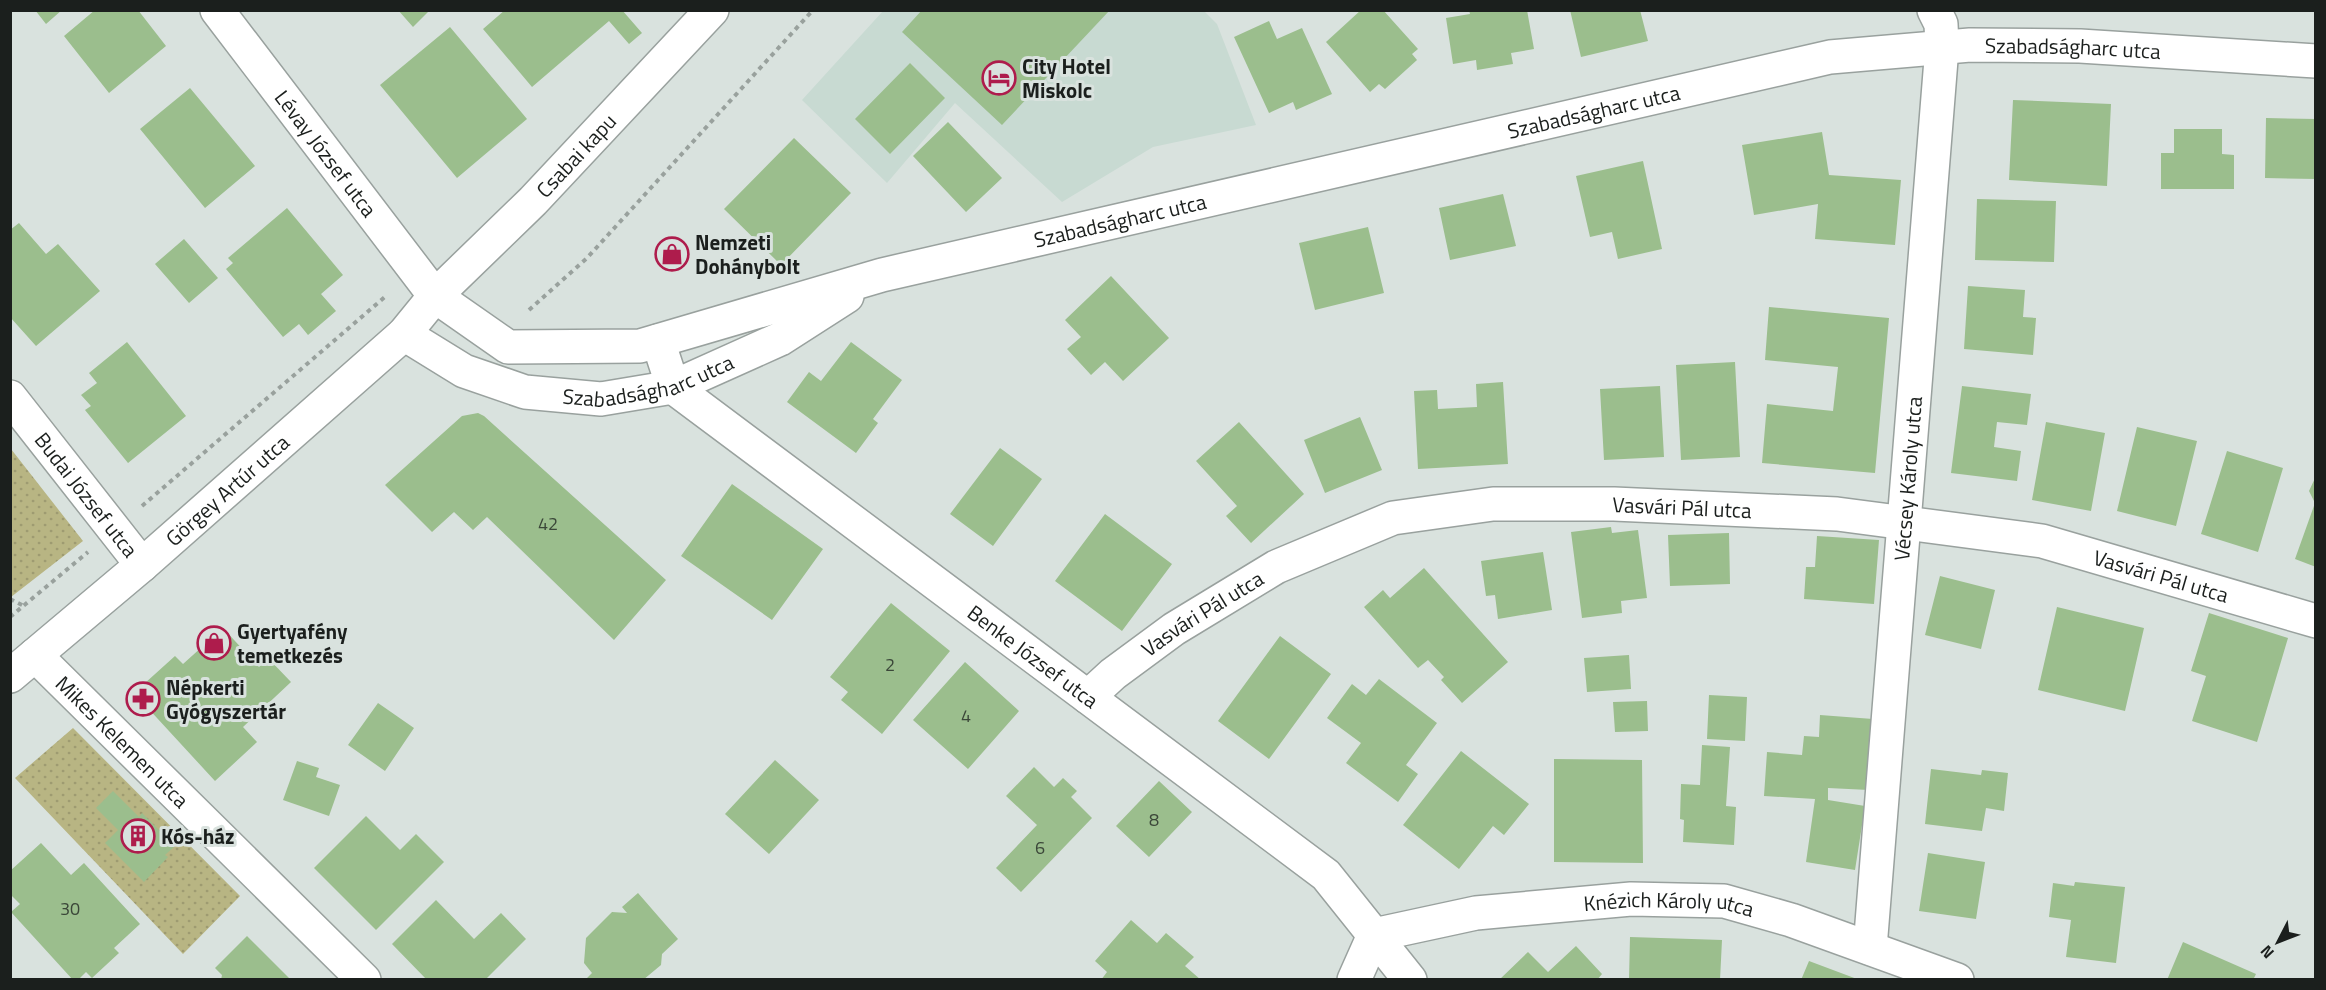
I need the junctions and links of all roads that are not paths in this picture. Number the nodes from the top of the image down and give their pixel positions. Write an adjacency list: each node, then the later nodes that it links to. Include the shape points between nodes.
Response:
1 (217, 10): 7 (street, Lévay József utca)
2 (712, 10): 7 (street, Csabai kapu, via 533,201)
3 (1934, 10): 4 (street, Vécsey Károly utca, via 1941,24)
4 (1942, 47): 5 (street, Szabadságharc utca, via 2080,46); 6 (street, Szabadságharc utca, via 1830,57); 12 (street, Vécsey Károly utca)
5 (2316, 62)
6 (882, 274): 9 (street, Szabadságharc utca); 10 (street, Szabadságharc utca, via 780,339)
7 (426, 283): 8 (street, Görgey Artúr utca); 9 (street, Szabadságharc utca, via 508,347 626,347)
8 (404, 334): 10 (street, Szabadságharc utca, via 464,371 525,392 601,399); 13 (street, Görgey Artúr utca)
9 (658, 341): 10 (street)
10 (673, 387): 16 (street, Benke József utca)
11 (10, 397): 13 (street, Budai József utca, via 105,537)
12 (1904, 523): 14 (street, Vasvári Pál utca, via 2042,541); 16 (street, Vasvári Pál utca, via 1837,514 1614,504 1493,504 1393,518 1276,567 1174,629 1113,674); 18 (street, Vécsey Károly utca)
13 (142, 565): 15 (street, Görgey Artúr utca)
14 (2316, 621)
15 (23, 666): 19 (street, Mikes Kelemen utca)
16 (1088, 698): 17 (street, Benke József utca, via 1326,875)
17 (1374, 935): 18 (street, Knézich Károly utca, via 1476,913 1631,899 1724,901); 20 (street); 21 (street, Benke József utca)
18 (1870, 948): 22 (street, Knézich Károly utca)
19 (364, 980)
20 (1354, 980)
21 (1410, 980)
22 (1957, 980)

